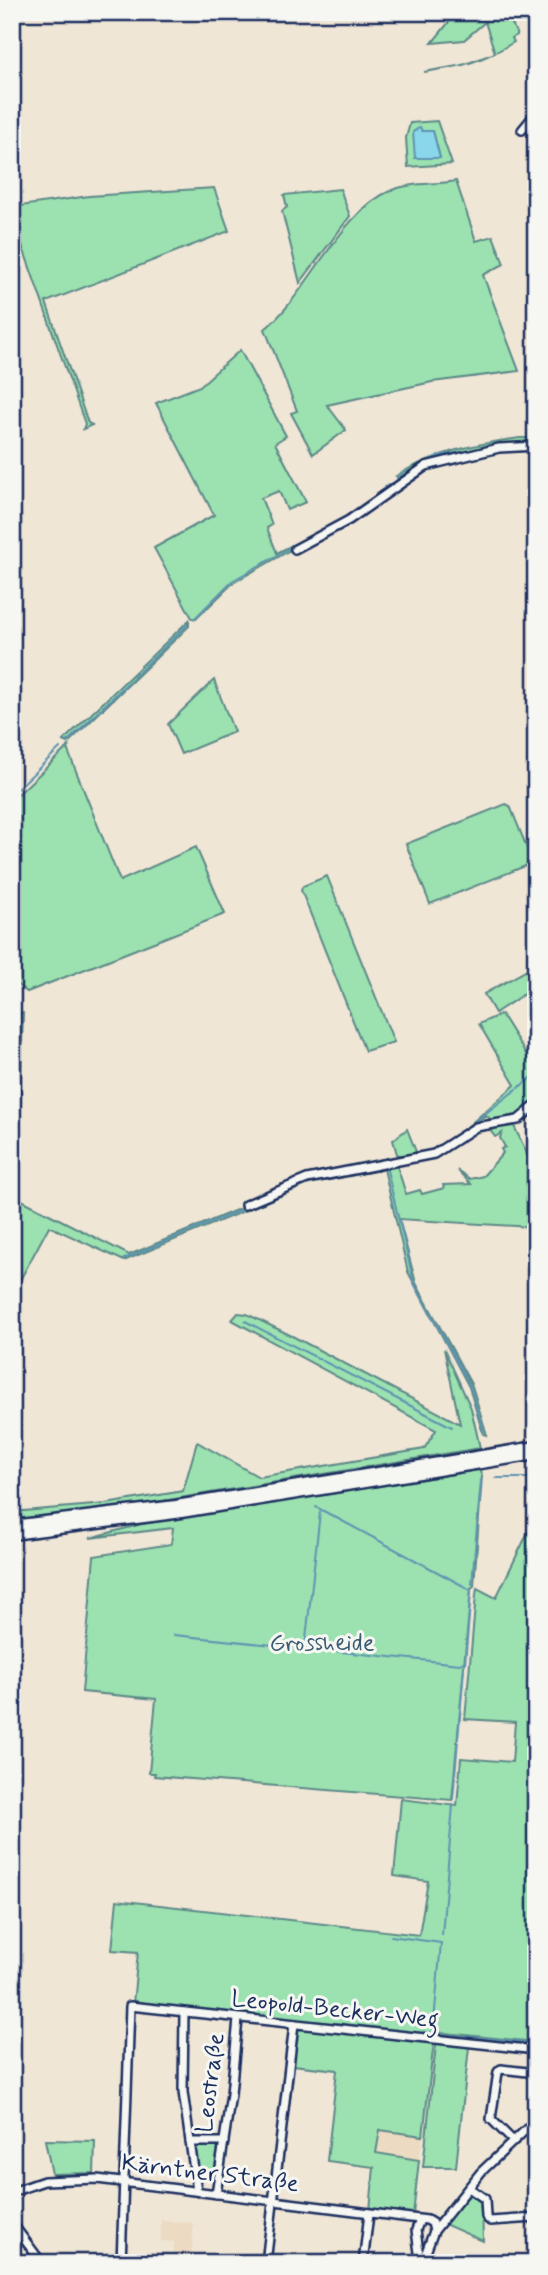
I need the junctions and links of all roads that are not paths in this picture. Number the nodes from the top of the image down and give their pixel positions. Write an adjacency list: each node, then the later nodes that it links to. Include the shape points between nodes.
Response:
1 (536, 113): 2 (street)
2 (522, 130)
3 (536, 446): 4 (street, via 499,448 426,466 349,520)
4 (295, 549)
5 (536, 1105): 6 (street, via 518,1120 476,1127 434,1154 307,1179)
6 (245, 1205)
7 (536, 1447): 9 (highway, via 176,1506)
8 (536, 1454): 10 (highway, via 175,1513)
9 (12, 1526)
10 (12, 1534)
11 (184, 2012): 12 (street, Leopold-Becker-Weg); 18 (street, via 182,2072); 20 (street, Leopold-Becker-Weg, via 130,2006)
12 (238, 2019): 13 (street, Leopold-Becker-Weg); 19 (street, Leostraße)
13 (294, 2024): 14 (street, Leopold-Becker-Weg); 25 (street)
14 (536, 2050)
15 (536, 2073): 17 (street, via 498,2072 491,2119)
16 (536, 2120): 17 (street)
17 (512, 2140): 21 (street)
18 (190, 2142): 19 (street); 22 (street)
19 (224, 2142): 24 (street, Leostraße)
20 (124, 2182): 22 (street, Kärntner Straße); 23 (street, Kärntner Straße, via 73,2178 44,2181); 34 (street)
21 (470, 2188): 27 (street, via 485,2199 490,2221); 31 (street)
22 (197, 2191): 24 (street, Kärntner Straße)
23 (12, 2192)
24 (216, 2193): 25 (street, Kärntner Straße)
25 (273, 2201): 26 (street, Kärntner Straße); 35 (street)
26 (369, 2214): 28 (street, Kärntner Straße); 36 (street)
27 (536, 2218)
28 (404, 2219): 29 (street, Kärntner Straße); 32 (street)
29 (420, 2220): 31 (street, Kärntner Straße); 32 (street)
30 (12, 2223): 33 (street)
31 (432, 2230): 32 (street, via 425,2240); 37 (street)
32 (417, 2233): 37 (street)
33 (42, 2263)
34 (121, 2263)
35 (266, 2263)
36 (363, 2263)
37 (421, 2263)

